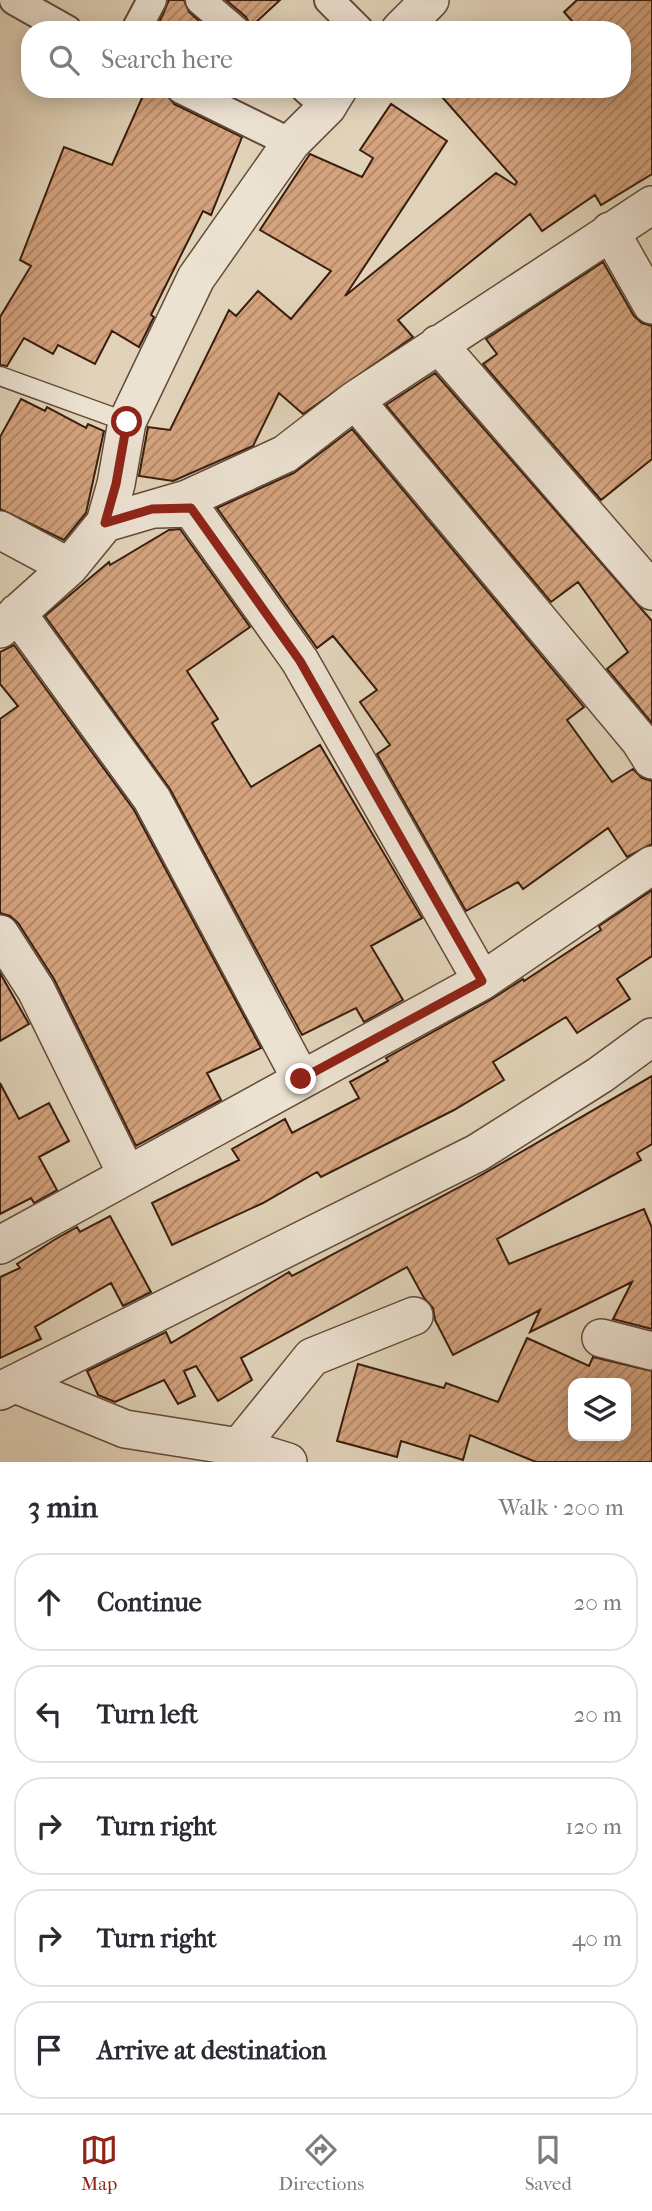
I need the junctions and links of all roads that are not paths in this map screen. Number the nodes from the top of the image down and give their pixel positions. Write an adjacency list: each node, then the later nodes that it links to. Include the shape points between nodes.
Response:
1 (14, 0): 6 (street)
2 (152, 0): 7 (street)
3 (200, 0): 8 (street)
4 (329, 0): 9 (street)
5 (429, 0): 10 (street)
6 (51, 21)
7 (141, 21)
8 (224, 21)
9 (350, 21)
10 (409, 21)
11 (199, 98): 13 (street)
12 (322, 98): 13 (street)
13 (291, 143): 20 (street, via 196,278)
14 (652, 205): 15 (street)
15 (610, 231): 16 (street); 17 (street)
16 (652, 305)
17 (438, 344): 19 (street); 25 (street)
18 (0, 376): 20 (lane)
19 (355, 400): 21 (street, via 285,454 187,499); 27 (street)
20 (127, 422): 22 (street)
21 (152, 509): 22 (street); 30 (street, via 191,508 285,640)
22 (105, 523): 24 (street)
23 (0, 530): 24 (street)
24 (69, 567): 26 (street)
25 (652, 591)
26 (8, 621): 32 (street, via 152,799)
27 (652, 760)
28 (652, 865): 30 (street)
29 (0, 934): 33 (street, via 36,990)
30 (482, 981): 32 (street)
31 (652, 1037): 38 (street, via 477,1153)
32 (301, 1079): 33 (street)
33 (127, 1175): 34 (street)
34 (0, 1245)
35 (414, 1316): 39 (street, via 312,1357)
36 (601, 1338): 37 (street)
37 (652, 1351)
38 (7, 1388): 39 (street, via 125,1429)
39 (239, 1447): 40 (street)
40 (288, 1462)

